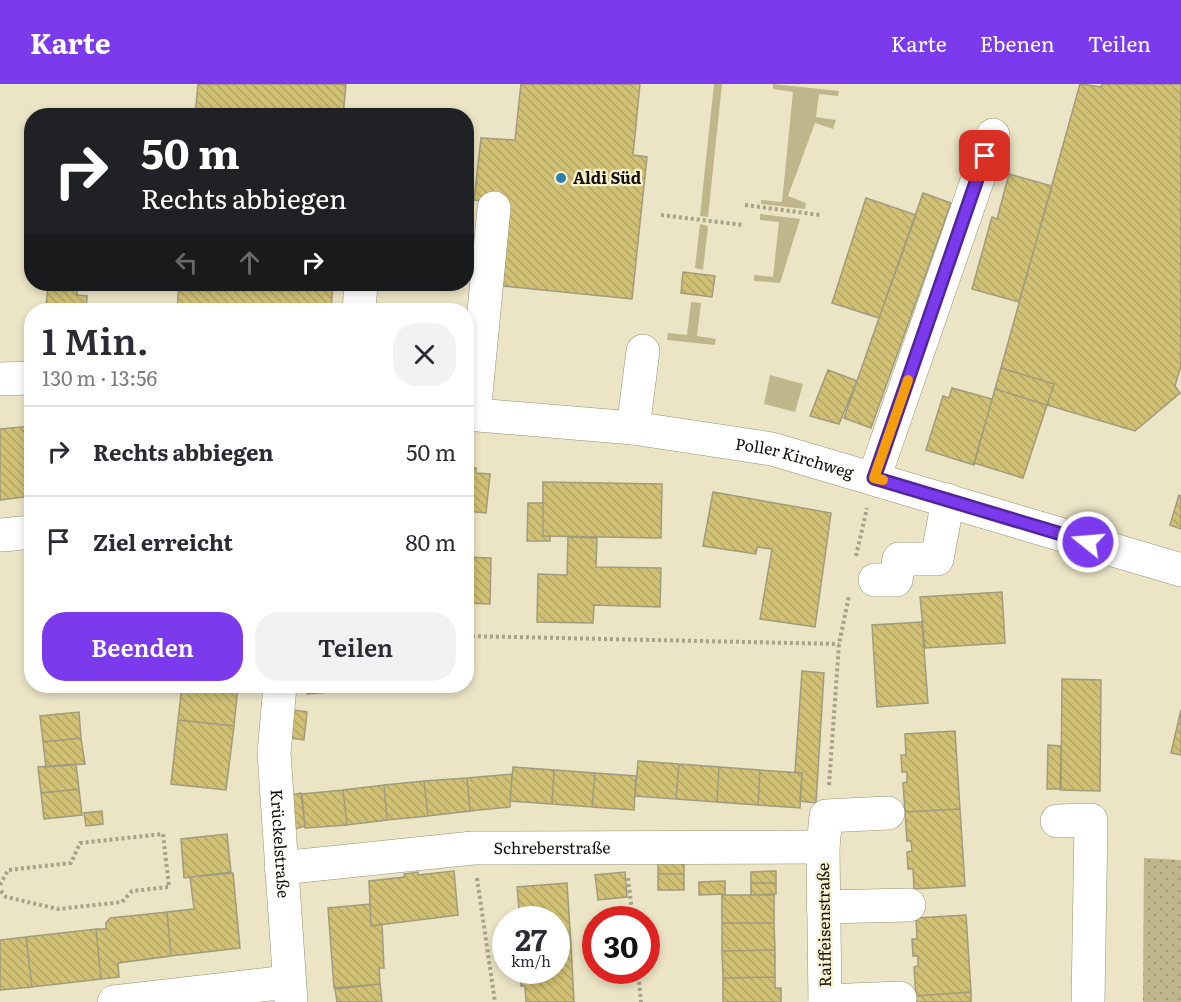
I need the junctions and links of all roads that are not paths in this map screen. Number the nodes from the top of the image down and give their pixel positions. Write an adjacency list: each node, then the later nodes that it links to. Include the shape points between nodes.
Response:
1 (993, 135): 9 (street)
2 (494, 208): 6 (street)
3 (643, 351): 8 (street)
4 (24, 378): 5 (street)
5 (0, 379)
6 (474, 380)
7 (474, 414): 8 (street, Poller Kirchweg)
8 (633, 428): 9 (street, Poller Kirchweg, via 772,449)
9 (876, 478): 10 (street, Poller Kirchweg)
10 (948, 500): 11 (street, Poller Kirchweg); 12 (street, via 937,559 899,559 896,580)
11 (1181, 570)
12 (860, 577)
13 (279, 693): 17 (street, Krückelstraße, via 274,753)
14 (888, 813): 16 (street, Schreberstraße)
15 (1057, 821): 25 (street, via 1091,820)
16 (825, 831): 17 (street, Schreberstraße, via 625,849 472,848); 19 (street, Raiffeisenstraße)
17 (281, 868): 20 (street, Krückelstraße)
18 (909, 905): 19 (street)
19 (824, 907): 23 (street, Raiffeisenstraße)
20 (290, 992): 21 (street)
21 (194, 997): 24 (street)
22 (900, 998): 23 (street)
23 (825, 1001)
24 (114, 1002)
25 (1088, 1002)

